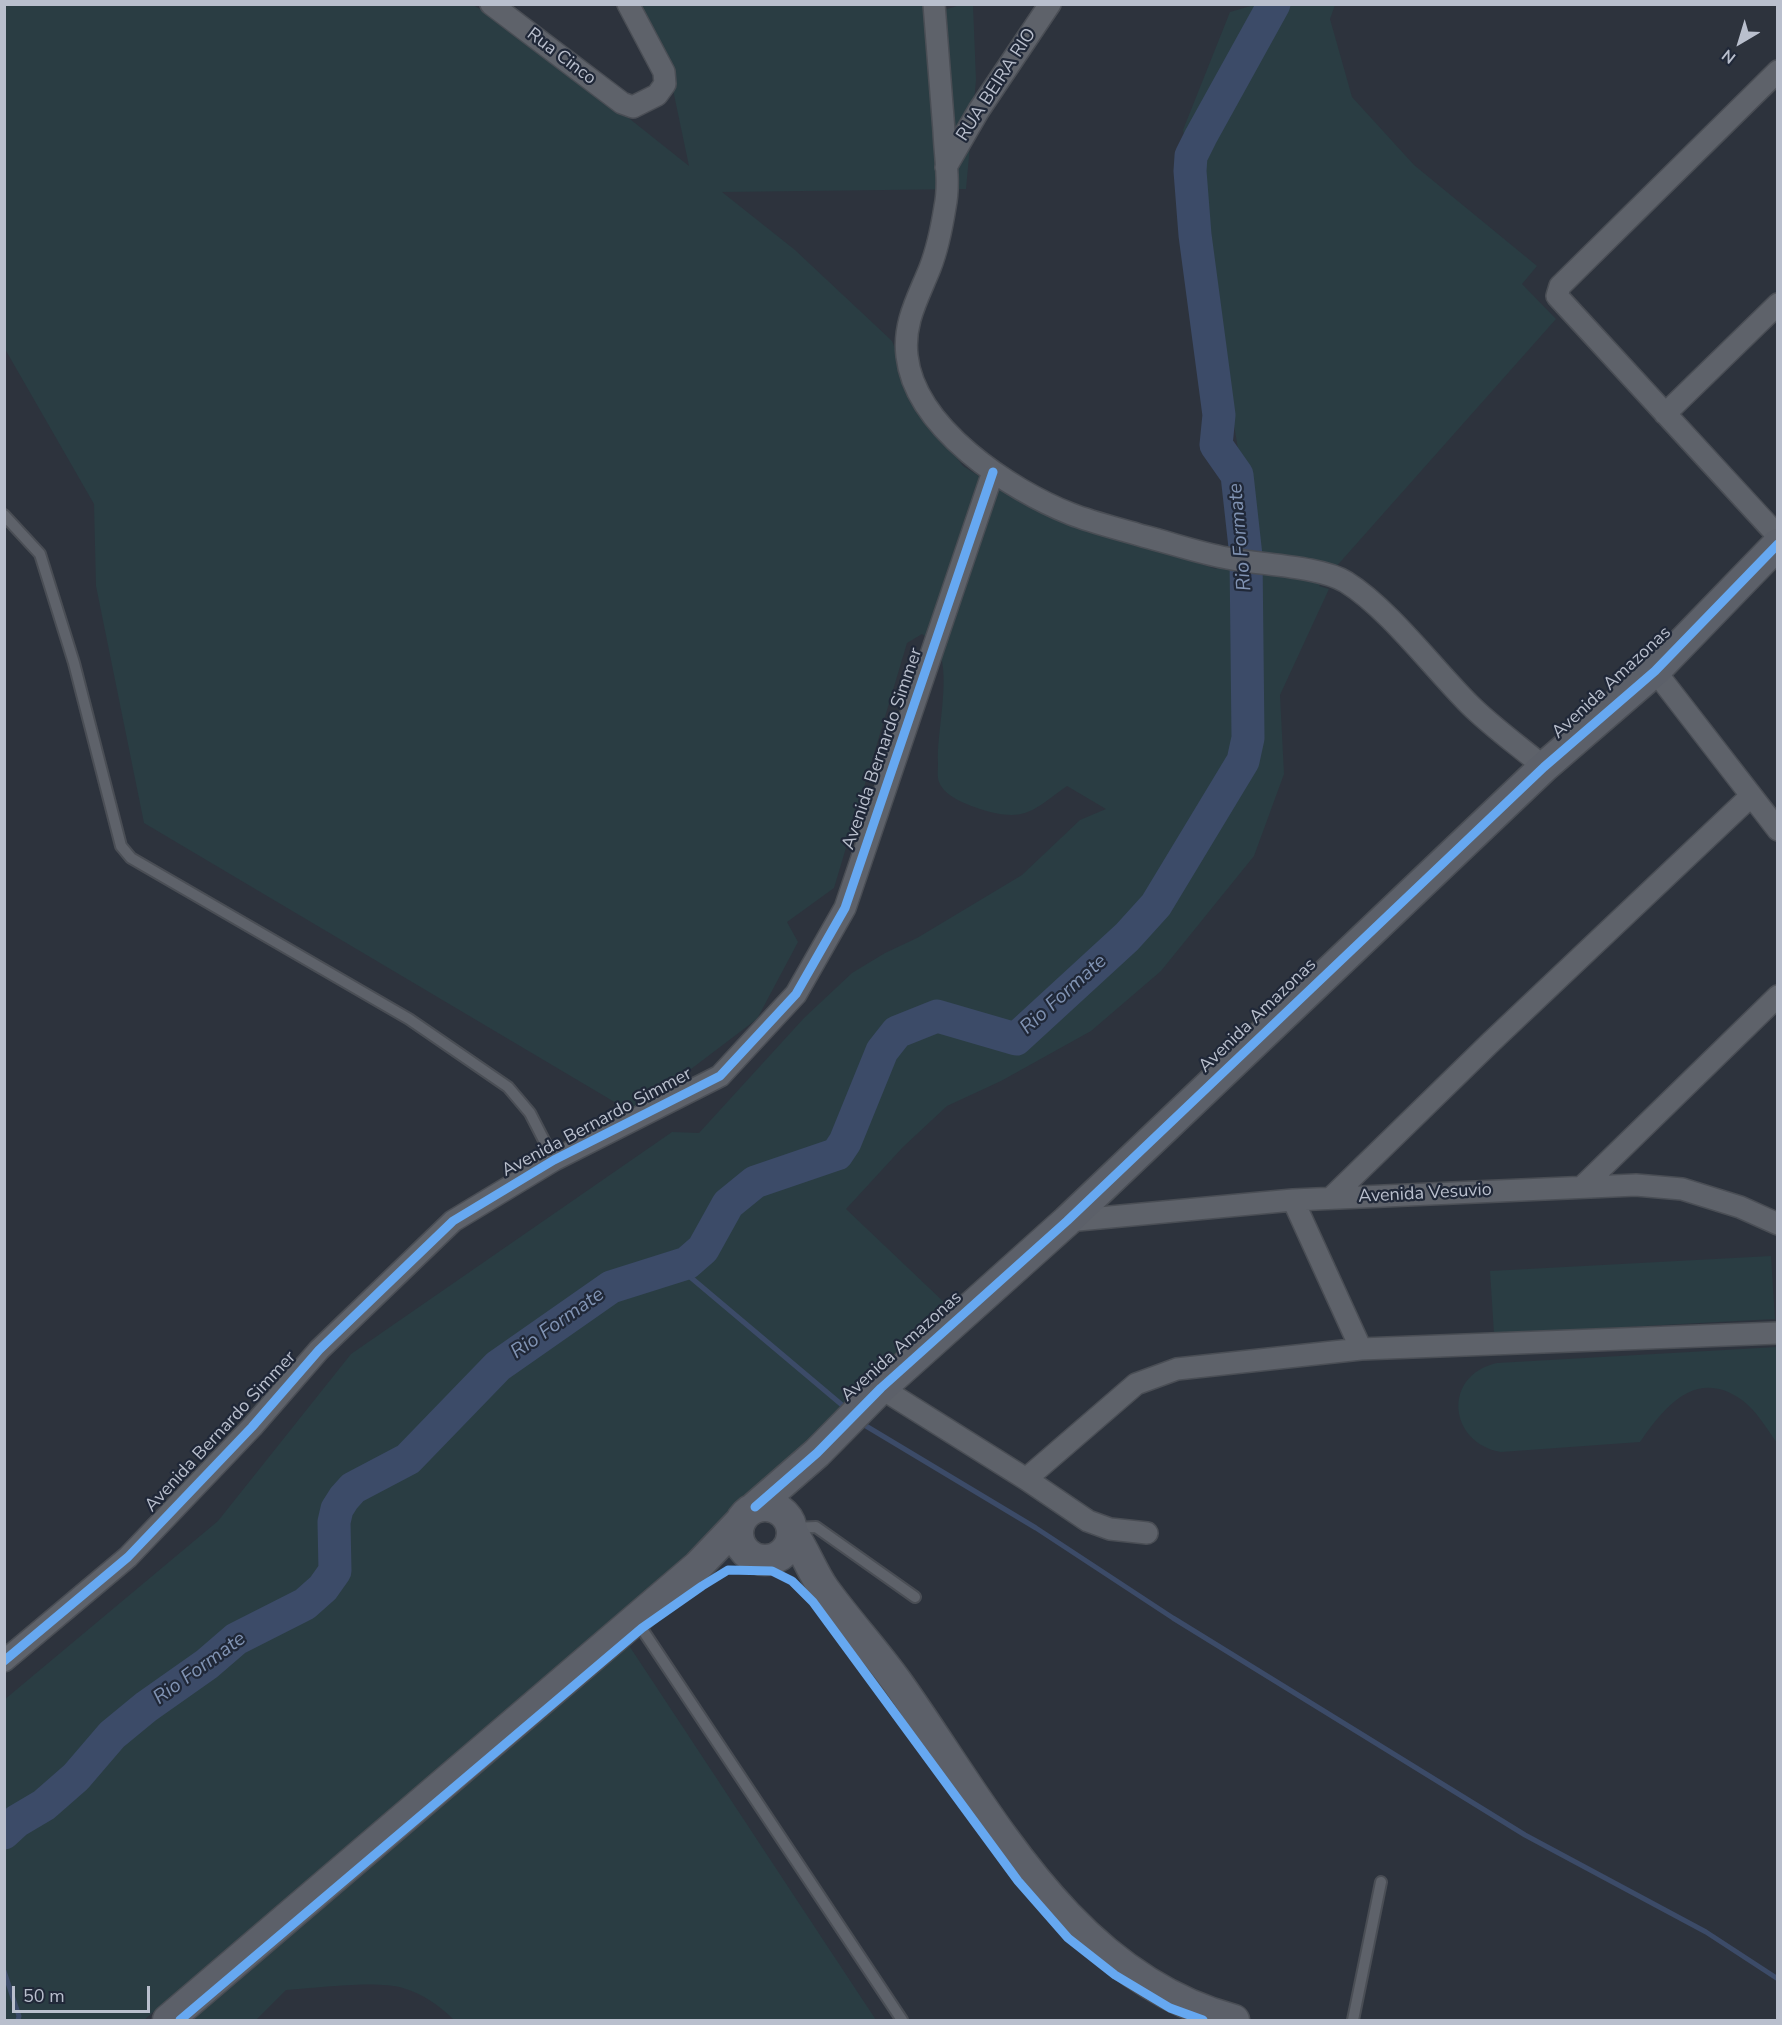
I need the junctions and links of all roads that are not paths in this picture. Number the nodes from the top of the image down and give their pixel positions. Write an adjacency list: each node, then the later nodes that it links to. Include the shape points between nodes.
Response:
1 (491, 4): 2 (street, Rua Cinco, via 622,103 633,107 657,96 665,84 664,72)
2 (628, 4)
3 (934, 4): 6 (street)
4 (1050, 4): 6 (street, RUA BEIRA RIO)
5 (1778, 71): 8 (street, via 1557,291 1561,303)
6 (946, 166): 9 (street, via 946,204 931,266 906,329 907,358 914,383 932,414 958,444)
7 (1778, 304): 8 (street)
8 (1665, 414): 11 (street)
9 (993, 472): 13 (street, via 1071,514 1215,556 1310,570 1347,583 1378,609 1471,705); 17 (street, Avenida Bernardo Simmer, via 845,908 796,994 720,1076)
10 (4, 515): 17 (lane, via 40,554 74,663 121,846 130,858 409,1019 508,1087 530,1113)
11 (1775, 551): 12 (street, Avenida Amazonas)
12 (1654, 671): 13 (street, Avenida Amazonas); 14 (street)
13 (1544, 767): 21 (street, Avenida Amazonas)
14 (1751, 796): 15 (street); 19 (street)
15 (1778, 830)
16 (1778, 996): 18 (street)
17 (554, 1160): 36 (street, Avenida Bernardo Simmer, via 453,1221 319,1350 128,1557)
18 (1582, 1187): 19 (street, Avenida Vesuvio); 22 (street, Avenida Vesuvio, via 1636,1185 1682,1189)
19 (1331, 1198): 20 (street, Avenida Vesuvio)
20 (1293, 1200): 21 (street, Avenida Vesuvio); 24 (street)
21 (1067, 1221): 25 (street, Avenida Amazonas)
22 (1778, 1224)
23 (1778, 1333): 24 (street)
24 (1360, 1349): 27 (street, via 1177,1369 1136,1384)
25 (881, 1388): 26 (street, Avenida Amazonas); 27 (street)
26 (817, 1453): 28 (street, Avenida Amazonas); 29 (street, Avenida Amazonas, via 804,1480)
27 (1026, 1479): 30 (street, via 1088,1521 1110,1529)
28 (747, 1515): 29 (street, via 766,1505 776,1507); 31 (street, via 738,1539); 32 (street, Avenida Amazonas)
29 (792, 1528): 31 (street, via 787,1550); 33 (street); 34 (lane, via 816,1527)
30 (1146, 1533)
31 (759, 1557): 32 (street); 33 (street, via 789,1564)
32 (698, 1566): 35 (street, Avenida Amazonas)
33 (822, 1587): 40 (street, via 896,1680 1034,1879 1063,1914 1134,1974 1174,1998)
34 (915, 1597)
35 (634, 1617): 38 (street, Avenida Amazonas); 39 (lane)
36 (4, 1662)
37 (1381, 1882): 41 (lane)
38 (168, 2020)
39 (902, 2020)
40 (1234, 2020)
41 (1353, 2020)

